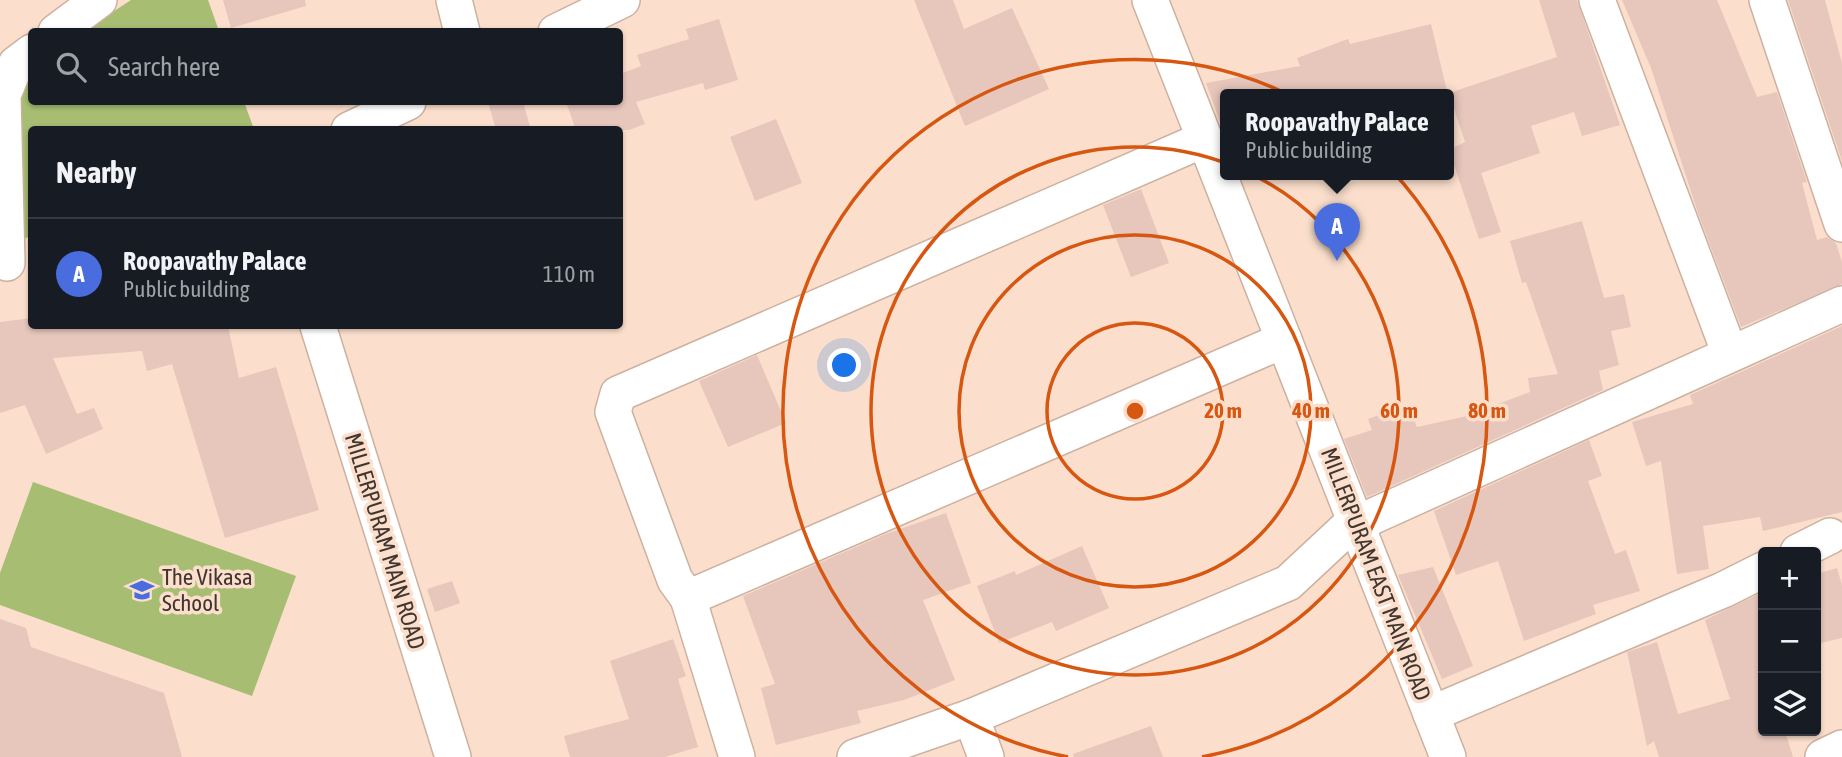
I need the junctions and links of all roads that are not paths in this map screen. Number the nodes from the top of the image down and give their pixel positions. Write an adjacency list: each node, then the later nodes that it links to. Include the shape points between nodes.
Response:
1 (99, 0): 7 (street)
2 (454, 0): 8 (street)
3 (622, 0): 9 (street)
4 (1150, 0): 13 (street, MILLERPURAM EAST MAIN ROAD)
5 (1597, 0): 21 (street)
6 (1767, 0): 16 (street)
7 (61, 28)
8 (461, 28)
9 (564, 28)
10 (28, 55): 17 (street, via 16,64 3,96)
11 (402, 105): 12 (street)
12 (357, 126)
13 (1205, 139): 14 (street, MILLERPURAM EAST MAIN ROAD); 26 (street, via 618,394 613,412 676,580)
14 (1220, 177)
15 (1221, 180): 20 (street, MILLERPURAM EAST MAIN ROAD)
16 (1842, 224)
17 (13, 261)
18 (1842, 304): 21 (street)
19 (319, 329): 30 (street, MILLERPURAM MAIN ROAD)
20 (1284, 340): 22 (street, MILLERPURAM EAST MAIN ROAD); 26 (street)
21 (1730, 354): 22 (street)
22 (1356, 524): 27 (street, MILLERPURAM EAST MAIN ROAD); 28 (street, via 1288,583)
23 (1830, 536): 24 (street)
24 (1808, 547)
25 (1758, 572): 27 (street)
26 (688, 598): 31 (street)
27 (1431, 714): 34 (street, MILLERPURAM EAST MAIN ROAD)
28 (971, 717): 32 (street); 33 (street)
29 (1842, 748): 35 (street)
30 (453, 757)
31 (737, 757)
32 (855, 757)
33 (986, 757)
34 (1448, 757)
35 (1823, 757)

